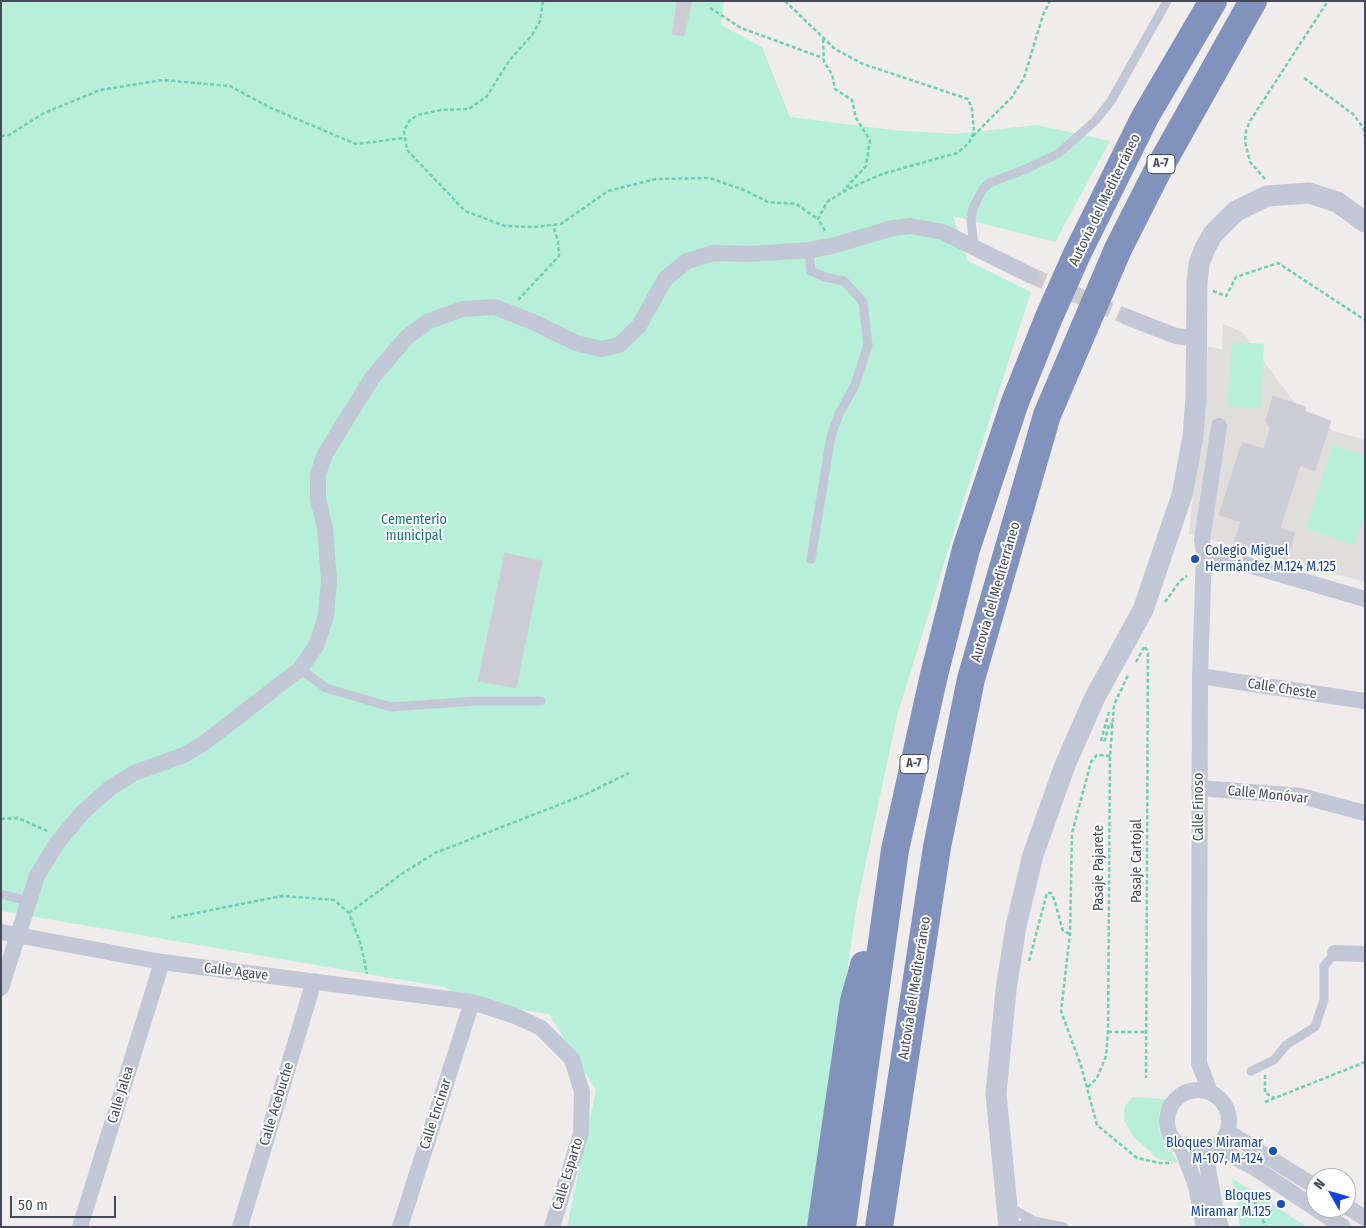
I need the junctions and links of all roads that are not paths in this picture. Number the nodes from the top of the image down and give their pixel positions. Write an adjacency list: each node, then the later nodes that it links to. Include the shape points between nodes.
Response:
1 (1167, 1): 5 (lane, via 1111,101 1095,121 1059,152 982,189 972,214)
2 (1213, 1): 20 (highway, Autovía del Mediterráneo / A-7, via 1145,117 1104,196 1015,402 966,548)
3 (1253, 1): 36 (highway, Autovía del Mediterráneo / A-7, via 1157,172 1118,249 1047,415 971,679 937,847)
4 (1365, 222): 9 (street, via 1338,202 1309,193 1267,196 1236,211 1213,234 1199,264)
5 (974, 247): 6 (street, via 943,232 911,226); 7 (street)
6 (809, 250): 12 (lane, via 811,271 844,281 863,302 868,345 855,385 831,436); 14 (street, via 714,253 687,261 665,279 639,326 619,345 601,349 576,343 495,307 463,309 429,320 407,337 372,378 325,454 318,474 318,499 325,528 329,580 326,616 316,646)
7 (1030, 274)
8 (1127, 317): 9 (street, via 1176,336)
9 (1197, 339): 40 (street, via 1192,437 1182,494 1143,610 1094,697 1065,765 1033,855 1016,926 996,1094)
10 (1219, 426): 11 (street, Calle Finoso)
11 (1203, 546): 13 (street); 15 (street, Calle Finoso)
12 (811, 559)
13 (1365, 599)
14 (300, 669): 16 (lane, via 326,688 391,707 477,701); 22 (street, via 204,744 184,755 134,773 110,788 61,838 37,876)
15 (1200, 676): 17 (street, Calle Cheste); 18 (street, Calle Finoso)
16 (541, 701)
17 (1365, 701)
18 (1199, 788): 19 (street, Calle Monóvar, via 1301,796); 31 (street, Calle Finoso)
19 (1365, 813)
20 (895, 850): 46 (highway, via 854,1001); 47 (highway, Autovía del Mediterráneo / A-7)
21 (1, 894): 22 (lane)
22 (28, 900): 24 (street)
23 (1, 932): 24 (street, Calle Agave)
24 (18, 935): 27 (street, Calle Agave); 29 (street)
25 (1335, 953): 26 (street); 32 (lane, via 1324,966 1324,1000 1315,1027 1286,1045 1274,1060)
26 (1365, 954)
27 (162, 962): 28 (street, Calle Agave); 42 (street, Calle Jalea)
28 (314, 981): 30 (street, Calle Agave); 43 (street, Calle Acebuche)
29 (1, 988)
30 (472, 1002): 44 (street, Calle Encinar); 45 (street, Calle Esparto, via 541,1028 572,1059 582,1092 581,1134)
31 (1199, 1062): 33 (street, Calle Finoso); 34 (street, Calle Finoso)
32 (1251, 1072)
33 (1210, 1092): 34 (street, via 1200,1090); 35 (street, via 1224,1104 1230,1122)
34 (1184, 1094): 38 (street, via 1170,1107 1167,1116 1170,1134)
35 (1228, 1132): 37 (street); 39 (street)
36 (892, 1135): 48 (highway, Autovía del Mediterráneo / A-7); 49 (highway)
37 (1210, 1150): 38 (street); 54 (street, via 1215,1206); 55 (street, via 1254,1168)
38 (1180, 1156): 53 (street, via 1196,1186)
39 (1306, 1181)
40 (1004, 1199): 41 (lane, via 1015,1212); 50 (street)
41 (1034, 1221): 51 (lane); 52 (lane)
42 (80, 1227)
43 (240, 1227)
44 (400, 1227)
45 (552, 1227)
46 (821, 1227)
47 (842, 1227)
48 (879, 1227)
49 (891, 1227)
50 (1009, 1227)
51 (1020, 1227)
52 (1064, 1227)
53 (1204, 1227)
54 (1221, 1227)
55 (1344, 1227)

